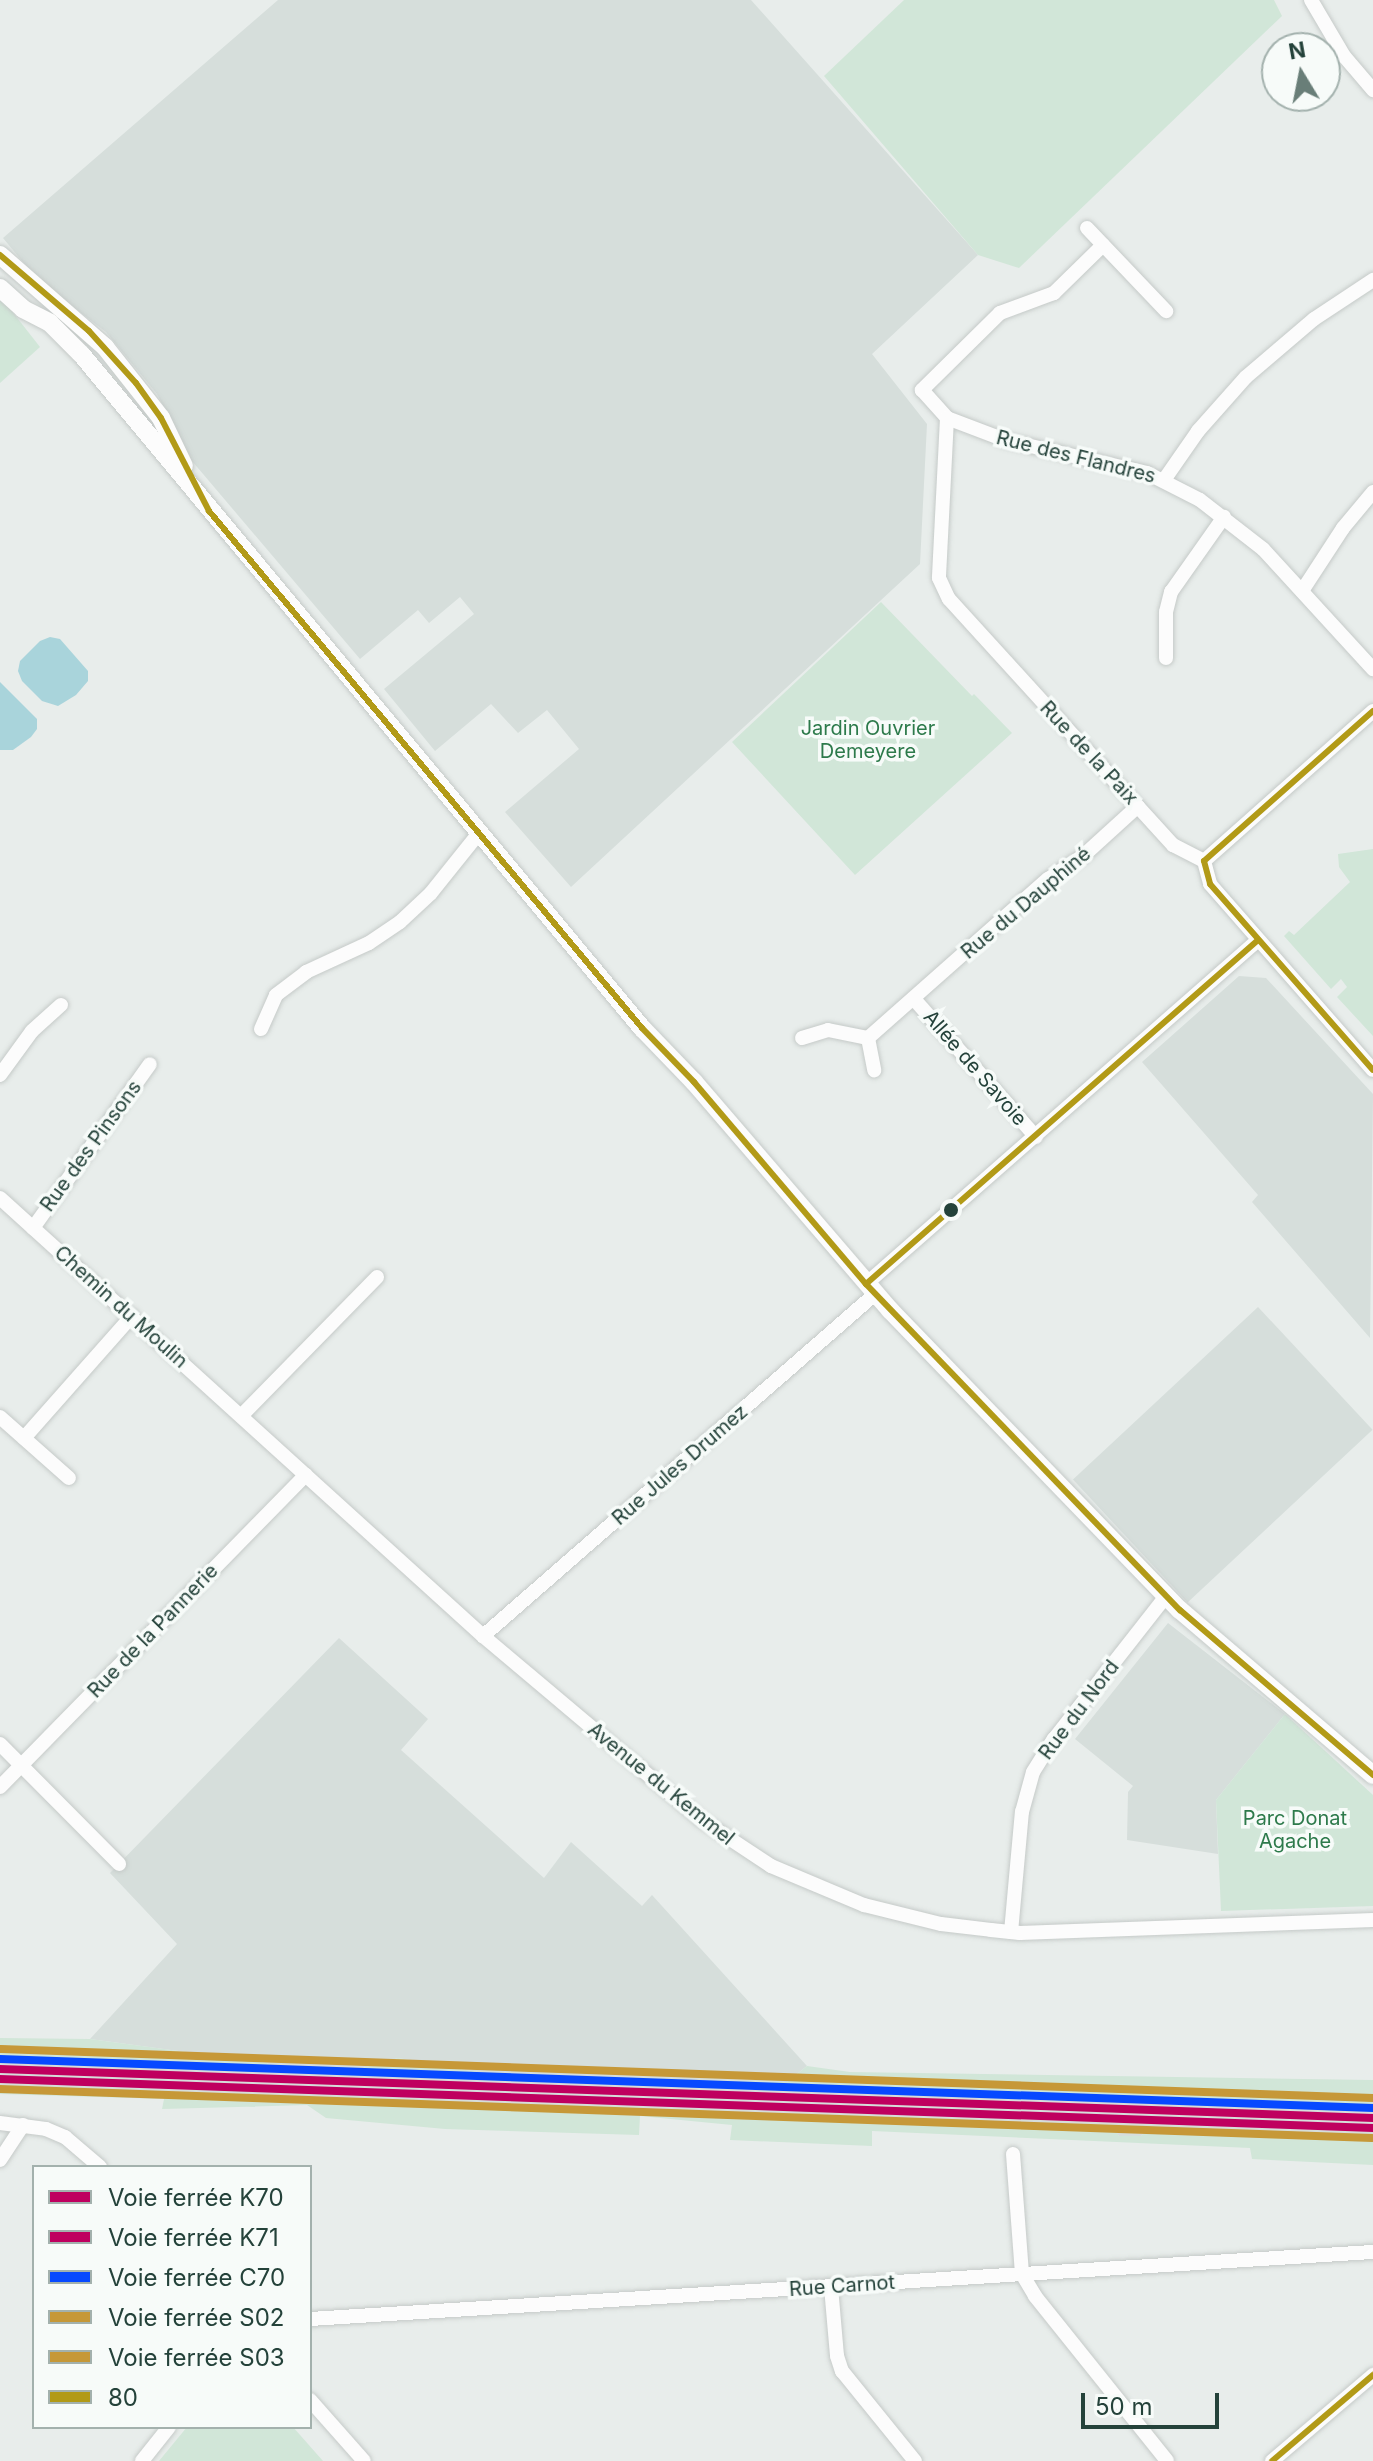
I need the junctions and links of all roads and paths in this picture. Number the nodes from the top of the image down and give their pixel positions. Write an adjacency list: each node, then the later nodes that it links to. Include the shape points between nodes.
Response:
1 (1311, 0): 2 (street, via 1344,56)
2 (1373, 90)
3 (1087, 228): 4 (street)
4 (1103, 245): 8 (street); 9 (street, via 1054,293 1000,313 922,390)
5 (0, 255): 12 (street, via 89,331 136,383 161,418)
6 (1373, 280): 10 (street, via 1314,319 1246,377)
7 (0, 288): 12 (street, via 65,336)
8 (1166, 311)
9 (947, 418): 10 (street, Rue des Flandres, via 1005,440); 18 (street, Rue de la Paix, via 939,571 944,592)
10 (1164, 480): 13 (street, Rue des Flandres)
11 (1373, 492): 14 (street)
12 (209, 511): 19 (street)
13 (1224, 517): 14 (street, Rue des Flandres); 15 (street, via 1171,592)
14 (1302, 591): 16 (street, Rue des Flandres)
15 (1166, 658)
16 (1373, 669)
17 (1373, 711): 20 (street)
18 (1138, 806): 20 (street, Rue de la Paix, via 1173,845); 22 (street, Rue du Dauphiné)
19 (479, 833): 24 (street, via 400,922 306,972 276,995); 35 (street)
20 (1204, 861): 21 (street, via 1210,884)
21 (1257, 941): 29 (street); 31 (street, Rue Jules Drumez)
22 (914, 999): 26 (street, Rue du Dauphiné); 31 (street, Allée de Savoie)
23 (61, 1005): 30 (street, via 32,1031)
24 (261, 1029)
25 (802, 1038): 26 (street, via 828,1030)
26 (868, 1038): 28 (street)
27 (150, 1064): 33 (street, Rue des Pinsons)
28 (874, 1070)
29 (1373, 1070)
30 (0, 1075)
31 (1036, 1137): 35 (street, Rue Jules Drumez)
32 (0, 1198): 33 (street, Chemin du Moulin)
33 (33, 1228): 36 (street, Chemin du Moulin)
34 (377, 1277): 37 (street)
35 (870, 1289): 42 (street); 43 (street, Rue Jules Drumez)
36 (132, 1316): 37 (street, Chemin du Moulin); 39 (street)
37 (242, 1415): 40 (street, Avenue du Kemmel)
38 (0, 1417): 39 (street)
39 (24, 1438): 41 (street)
40 (306, 1475): 43 (street, Avenue du Kemmel); 45 (street, Rue de la Pannerie)
41 (69, 1478)
42 (1166, 1596): 46 (street); 50 (street, Rue du Nord, via 1033,1772 1022,1812)
43 (483, 1636): 50 (street, Avenue du Kemmel, via 700,1819 771,1866 884,1911)
44 (0, 1744): 45 (street)
45 (21, 1765): 47 (street, Rue de la Pannerie); 48 (street)
46 (1373, 1775)
47 (0, 1787)
48 (119, 1864)
49 (1373, 1920): 50 (street, Avenue du Kemmel)
50 (1011, 1932)
51 (0, 2123): 52 (street)
52 (23, 2125): 54 (street); 55 (street, via 65,2137)
53 (1013, 2154): 57 (street)
54 (0, 2160)
55 (98, 2165)
56 (1373, 2252): 57 (street, Rue Carnot)
57 (1022, 2274): 58 (street, Rue Carnot); 66 (street)
58 (831, 2287): 59 (street, Rue Carnot); 65 (street, via 842,2371)
59 (312, 2319)
60 (1373, 2375): 67 (street)
61 (312, 2402): 64 (street)
62 (167, 2429): 63 (street)
63 (142, 2461)
64 (364, 2461)
65 (915, 2461)
66 (1167, 2461)
67 (1272, 2461)

